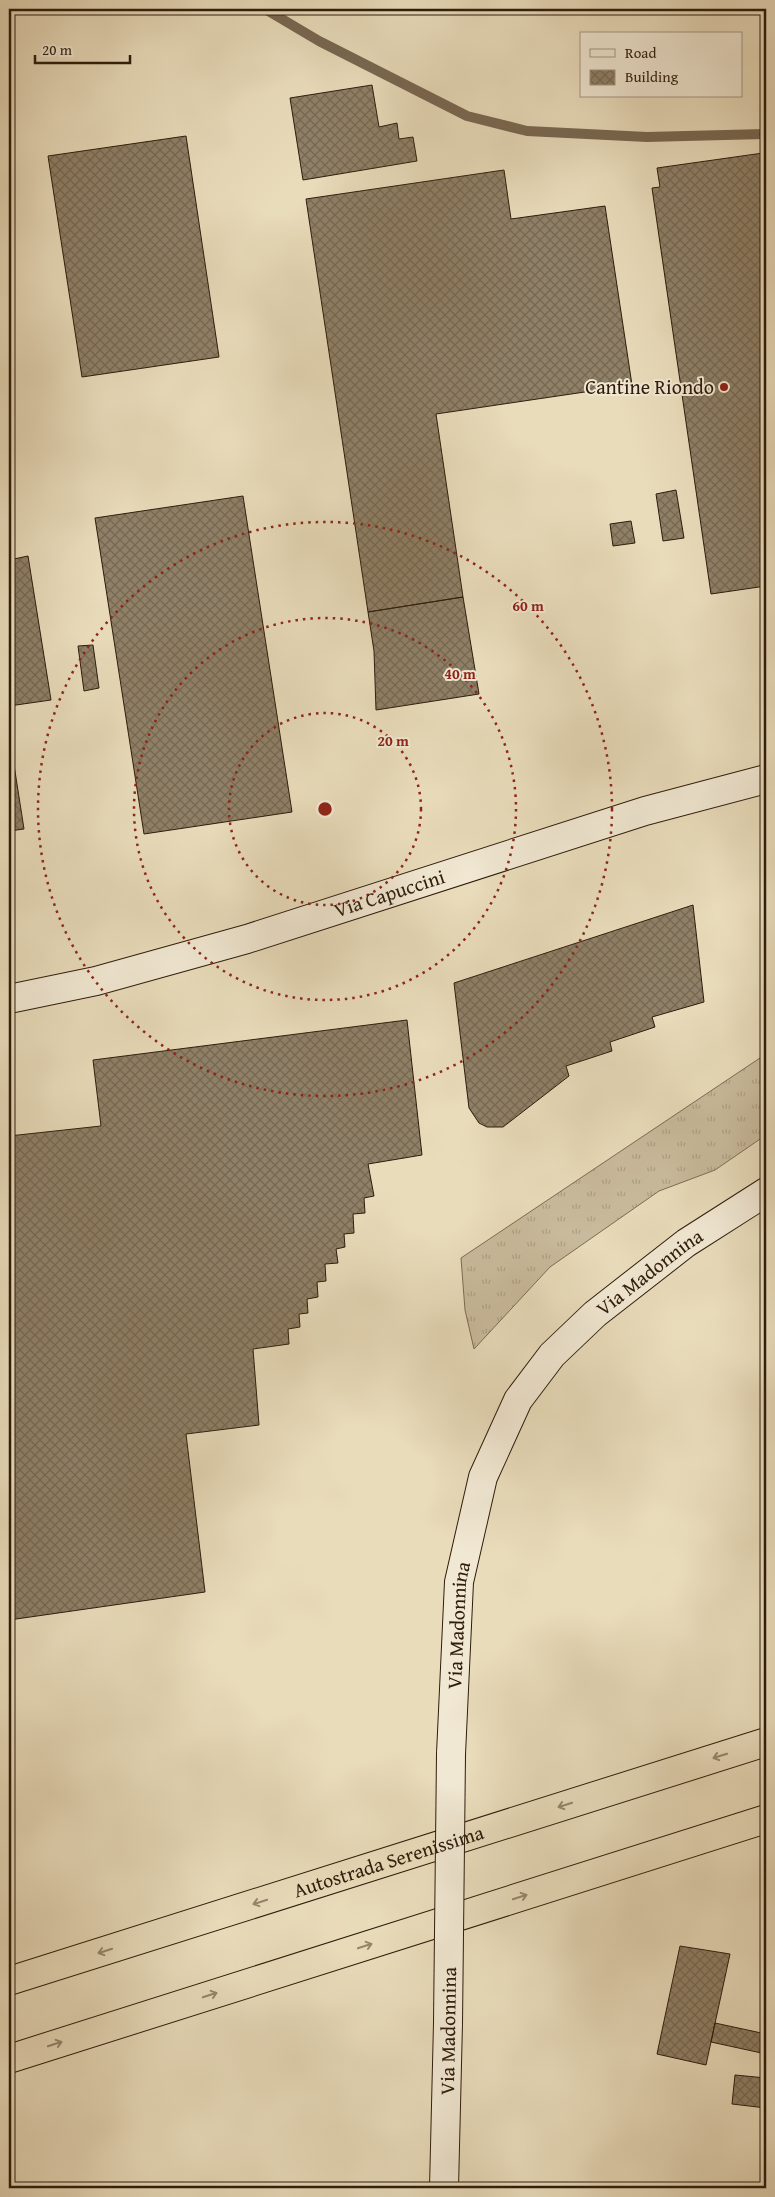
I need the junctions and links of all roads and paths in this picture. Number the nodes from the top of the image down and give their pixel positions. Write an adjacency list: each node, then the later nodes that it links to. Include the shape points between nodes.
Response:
1 (760, 782): 2 (main road, Via Capuccini, via 645,811 247,939 96,981)
2 (9, 999)
3 (766, 1192): 8 (main road, Via Madonnina, bridge, via 686,1243 595,1314 552,1355 518,1400 483,1477 459,1582 451,1754)
4 (766, 1742): 6 (highway, Autostrada Serenissima, one-way to 6)
5 (766, 1819): 7 (highway, one-way to 5)
6 (9, 1981)
7 (9, 2059)
8 (444, 2188)

